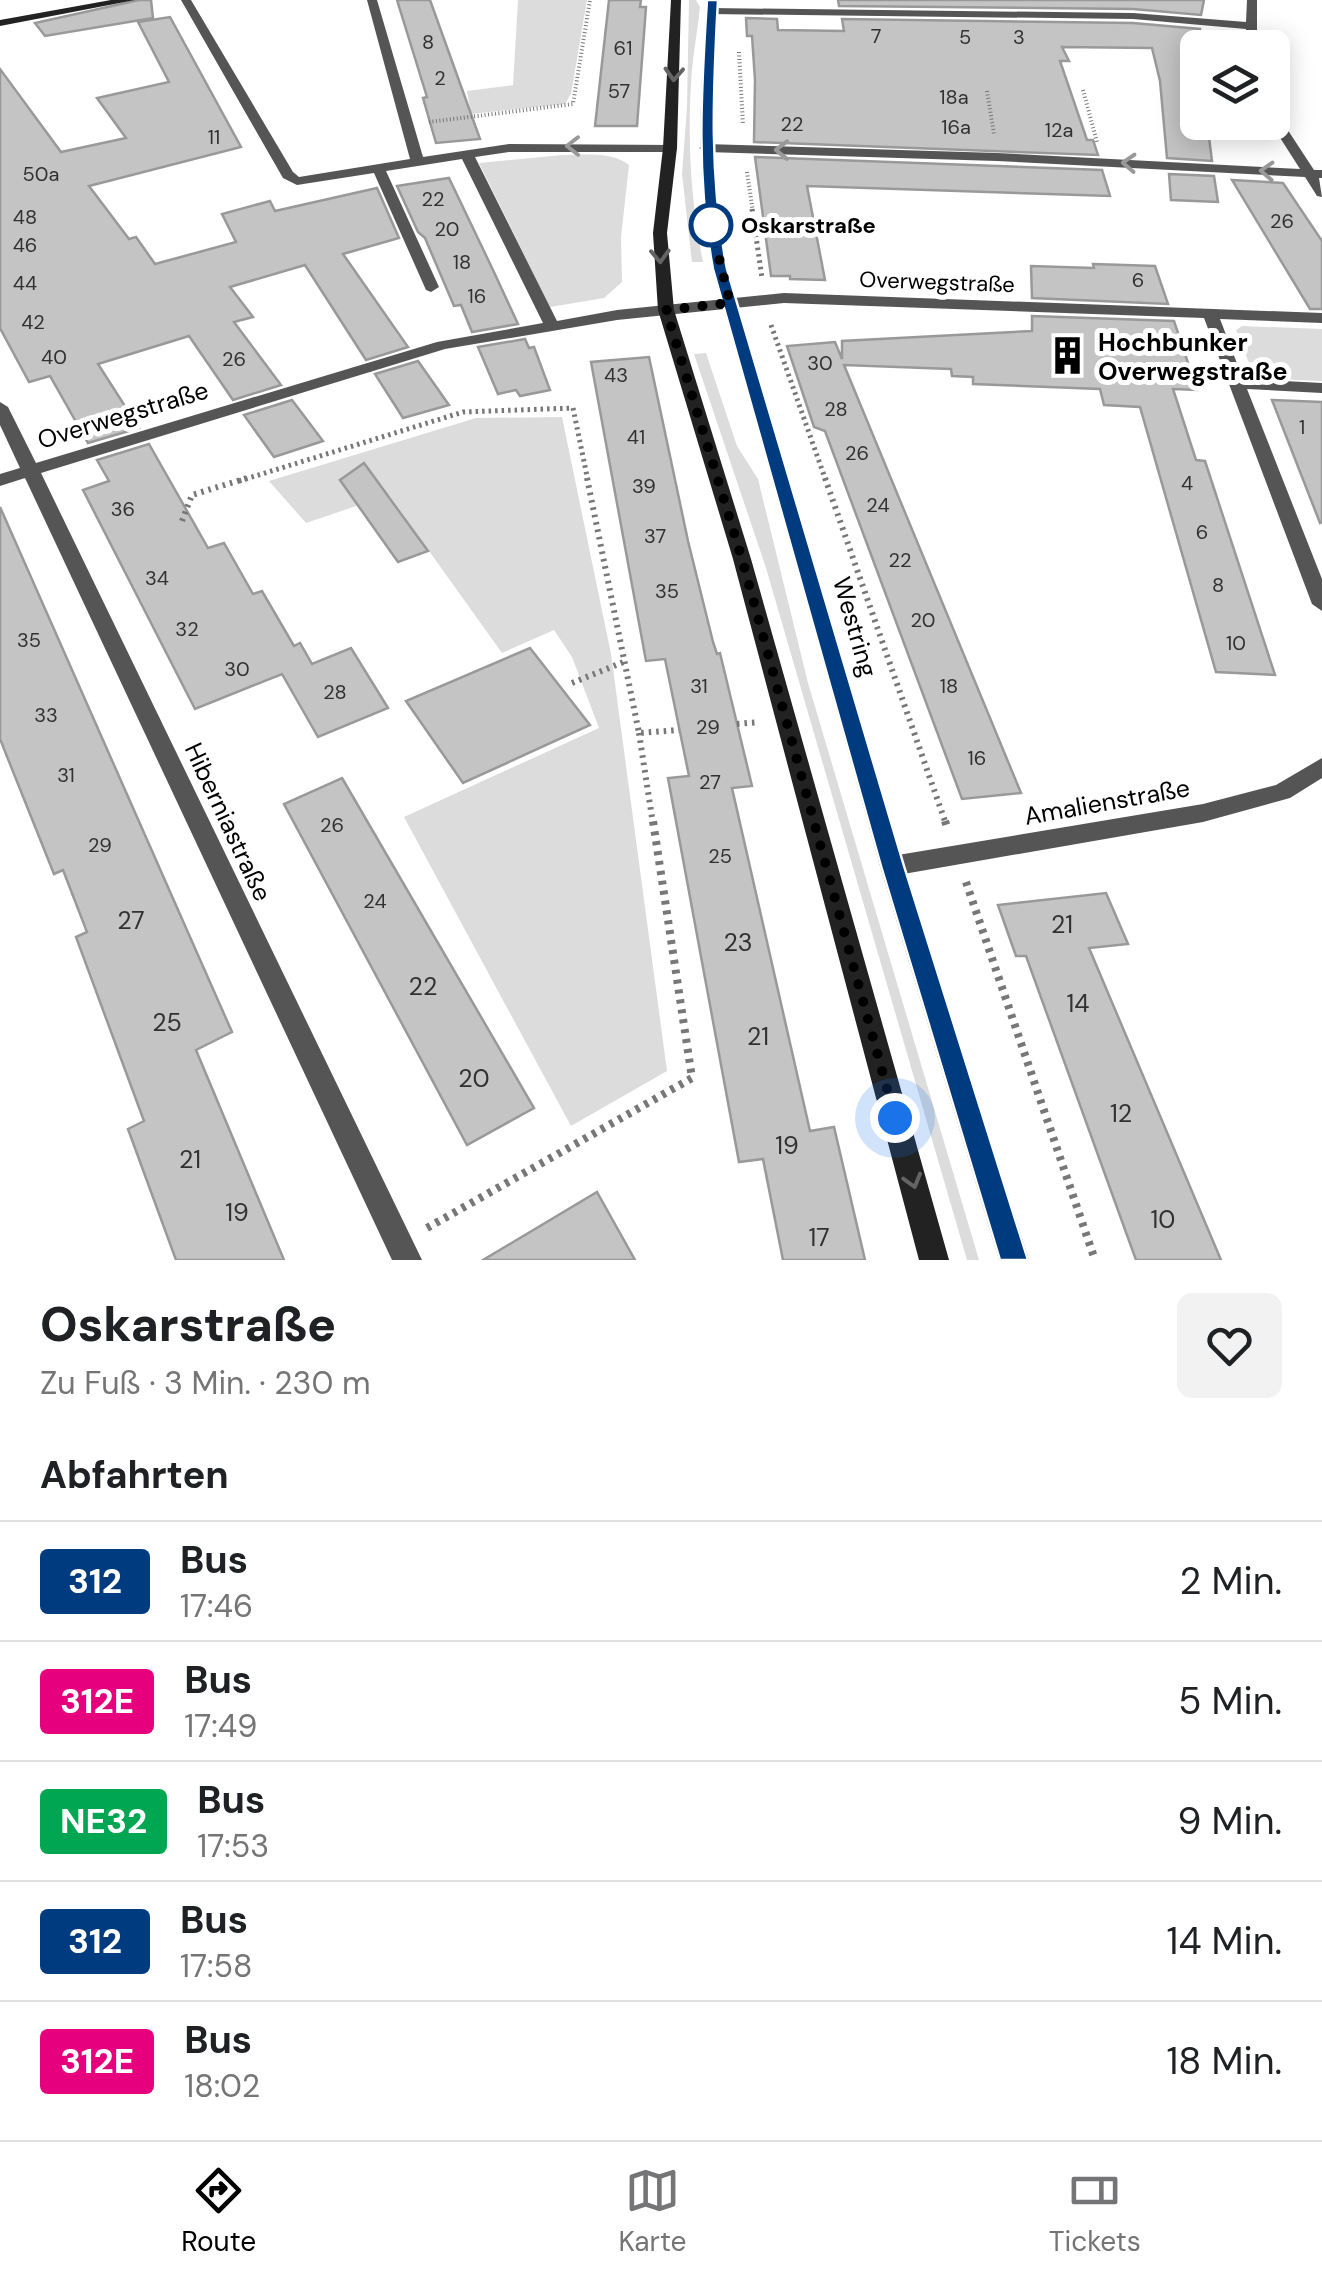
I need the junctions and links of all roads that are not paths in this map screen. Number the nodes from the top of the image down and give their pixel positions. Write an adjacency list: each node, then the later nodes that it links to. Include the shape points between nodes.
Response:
1 (130, 0): 7 (main road)
2 (186, 0): 15 (street, via 288,175 316,180)
3 (372, 0): 14 (street)
4 (676, 0): 11 (main road, one-way to 11)
5 (1252, 0): 8 (street)
6 (712, 6): 8 (street, via 1133,16); 12 (main road, Westring)
7 (0, 23)
8 (1249, 26): 9 (street)
9 (1249, 30)
10 (1290, 140): 16 (street)
11 (670, 148): 13 (street, one-way to 13); 20 (main road, one-way to 20, via 660,233)
12 (706, 148): 16 (street, one-way to 12); 19 (main road, Westring, via 711,224)
13 (466, 153): 14 (street); 23 (street)
14 (418, 160): 15 (street)
15 (377, 168): 18 (street)
16 (1315, 174): 17 (street)
17 (1322, 193)
18 (430, 287)
19 (730, 303): 20 (street, Overwegstraße); 21 (street, Overwegstraße); 31 (main road, Westring)
20 (666, 310): 23 (street, Overwegstraße); 33 (main road, one-way to 33, via 742,559)
21 (1210, 314): 22 (street, Overwegstraße); 24 (street)
22 (1322, 318)
23 (551, 324): 27 (street, Overwegstraße, via 443,345)
24 (1239, 384): 25 (street); 29 (street)
25 (1322, 388)
26 (0, 407): 27 (street, Hiberniastraße)
27 (31, 470): 28 (street, Overwegstraße); 32 (street, Hiberniastraße)
28 (0, 480)
29 (1322, 604)
30 (1322, 767): 31 (street, Amalienstraße, via 1282,792 1203,813)
31 (892, 866): 34 (main road, Westring)
32 (403, 1252)
33 (934, 1260)
34 (1014, 1260)

